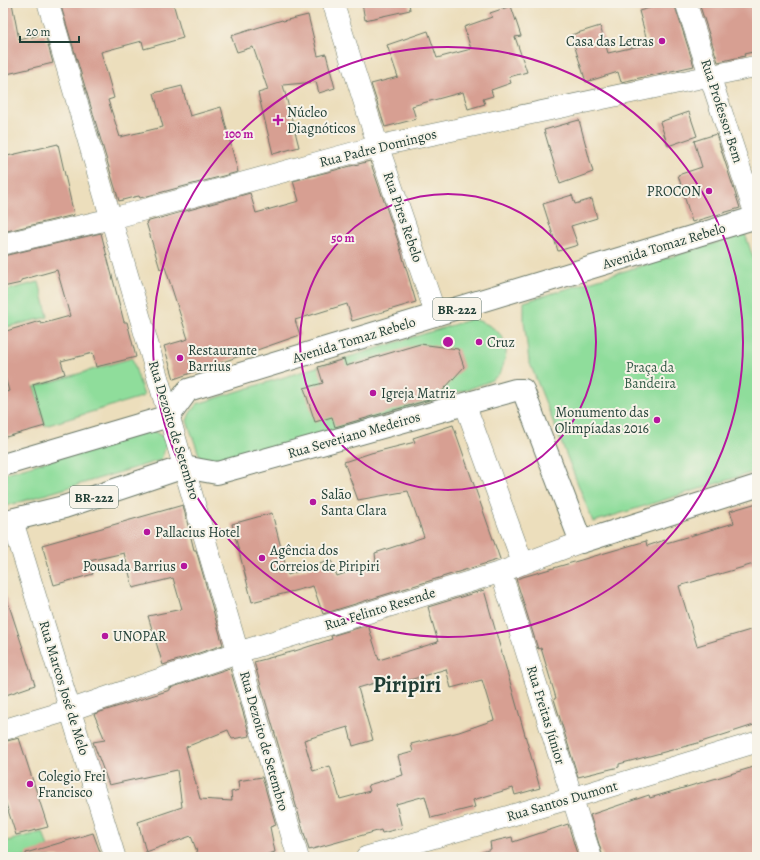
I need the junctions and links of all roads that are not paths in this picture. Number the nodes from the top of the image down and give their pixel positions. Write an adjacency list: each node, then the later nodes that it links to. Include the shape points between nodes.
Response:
1 (48, 3): 8 (street, Rua Dezoito de Setembro)
2 (333, 3): 6 (street, Rua Pires Rebelo)
3 (686, 3): 5 (street, Rua Professor Bem)
4 (757, 66): 5 (street, Rua Padre Domingos)
5 (710, 76): 6 (street, Rua Padre Domingos); 7 (street, Rua Professor Bem)
6 (378, 146): 8 (street, Rua Padre Domingos); 10 (street, Rua Pires Rebelo)
7 (757, 218): 10 (main road, Avenida Tomaz Rebelo / BR-222)
8 (110, 219): 9 (street, Rua Padre Domingos); 12 (street, Rua Dezoito de Setembro)
9 (3, 244)
10 (436, 315): 12 (main road, Avenida Tomaz Rebelo / BR-222, via 188,390)
11 (465, 404): 14 (main road, Rua Severiano Medeiros / BR-222, via 217,473); 17 (main road, Rua Severiano Medeiros / BR-222, via 523,390); 18 (street)
12 (169, 416): 13 (main road); 14 (street, Rua Dezoito de Setembro)
13 (3, 465)
14 (184, 468): 16 (main road, BR-222, via 64,507); 20 (street, Rua Dezoito de Setembro)
15 (757, 486): 17 (main road, Rua Felinto Resende)
16 (7, 521): 21 (street, Rua Marcos José de Melo)
17 (581, 542): 18 (street, Rua Felinto Resende)
18 (523, 564): 19 (street, Rua Felinto Resende)
19 (501, 572): 20 (street, Rua Felinto Resende); 24 (street, Rua Freitas Júnior)
20 (239, 652): 21 (street, Rua Felinto Resende); 26 (street, Rua Dezoito de Setembro)
21 (70, 710): 22 (street, Rua Felinto Resende); 25 (street, Rua Marcos José de Melo)
22 (3, 730)
23 (757, 742): 24 (street, Rua Santos Dumont)
24 (572, 798): 27 (street, Rua Santos Dumont); 28 (street, Rua Freitas Júnior)
25 (115, 857)
26 (298, 857)
27 (366, 857)
28 (591, 857)

